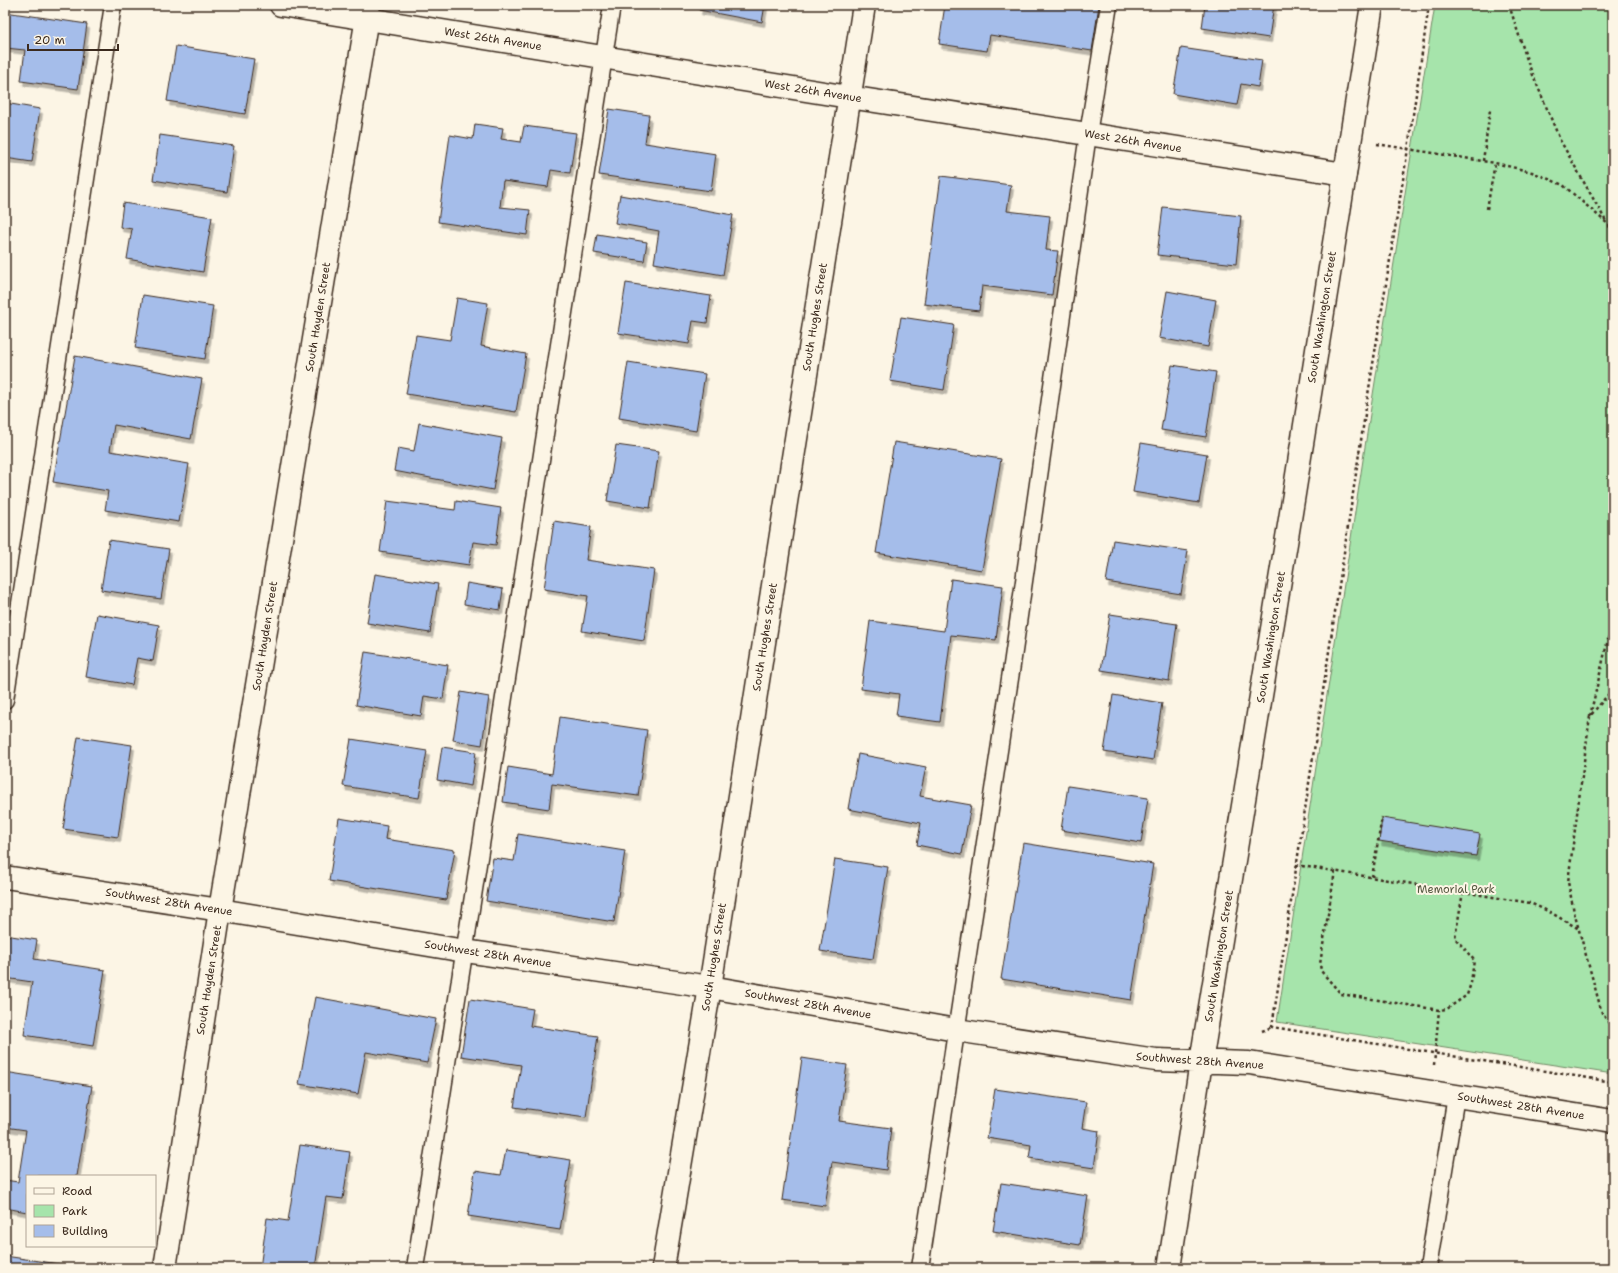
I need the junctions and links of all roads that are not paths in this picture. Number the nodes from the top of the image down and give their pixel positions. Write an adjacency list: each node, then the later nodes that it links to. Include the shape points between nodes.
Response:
1 (113, 5): 12 (lane)
2 (281, 5): 7 (street, West 26th Avenue)
3 (612, 5): 8 (lane)
4 (864, 5): 9 (street, South Hughes Street)
5 (1109, 5): 10 (lane)
6 (1372, 5): 11 (street, South Washington Street)
7 (368, 12): 8 (street, West 26th Avenue); 14 (street, South Hayden Street)
8 (604, 58): 9 (street, West 26th Avenue); 15 (lane)
9 (849, 97): 10 (street, West 26th Avenue); 16 (street, South Hughes Street)
10 (1088, 134): 11 (street, West 26th Avenue); 17 (lane, via 1012,672)
11 (1345, 174): 18 (street, South Washington Street)
12 (5, 700)
13 (5, 877): 14 (street, Southwest 28th Avenue)
14 (220, 910): 15 (street, Southwest 28th Avenue); 21 (street, South Hayden Street)
15 (465, 952): 16 (street, Southwest 28th Avenue); 22 (lane)
16 (710, 987): 17 (street, Southwest 28th Avenue); 23 (street, South Hughes Street)
17 (956, 1030): 18 (street, Southwest 28th Avenue, via 1156,1060); 24 (lane)
18 (1201, 1062): 19 (street, Southwest 28th Avenue, via 1249,1063); 25 (street, South Washington Street)
19 (1456, 1096): 20 (street, Southwest 28th Avenue); 26 (lane)
20 (1613, 1121)
21 (165, 1268)
22 (415, 1268)
23 (663, 1268)
24 (920, 1268)
25 (1170, 1268)
26 (1428, 1268)

